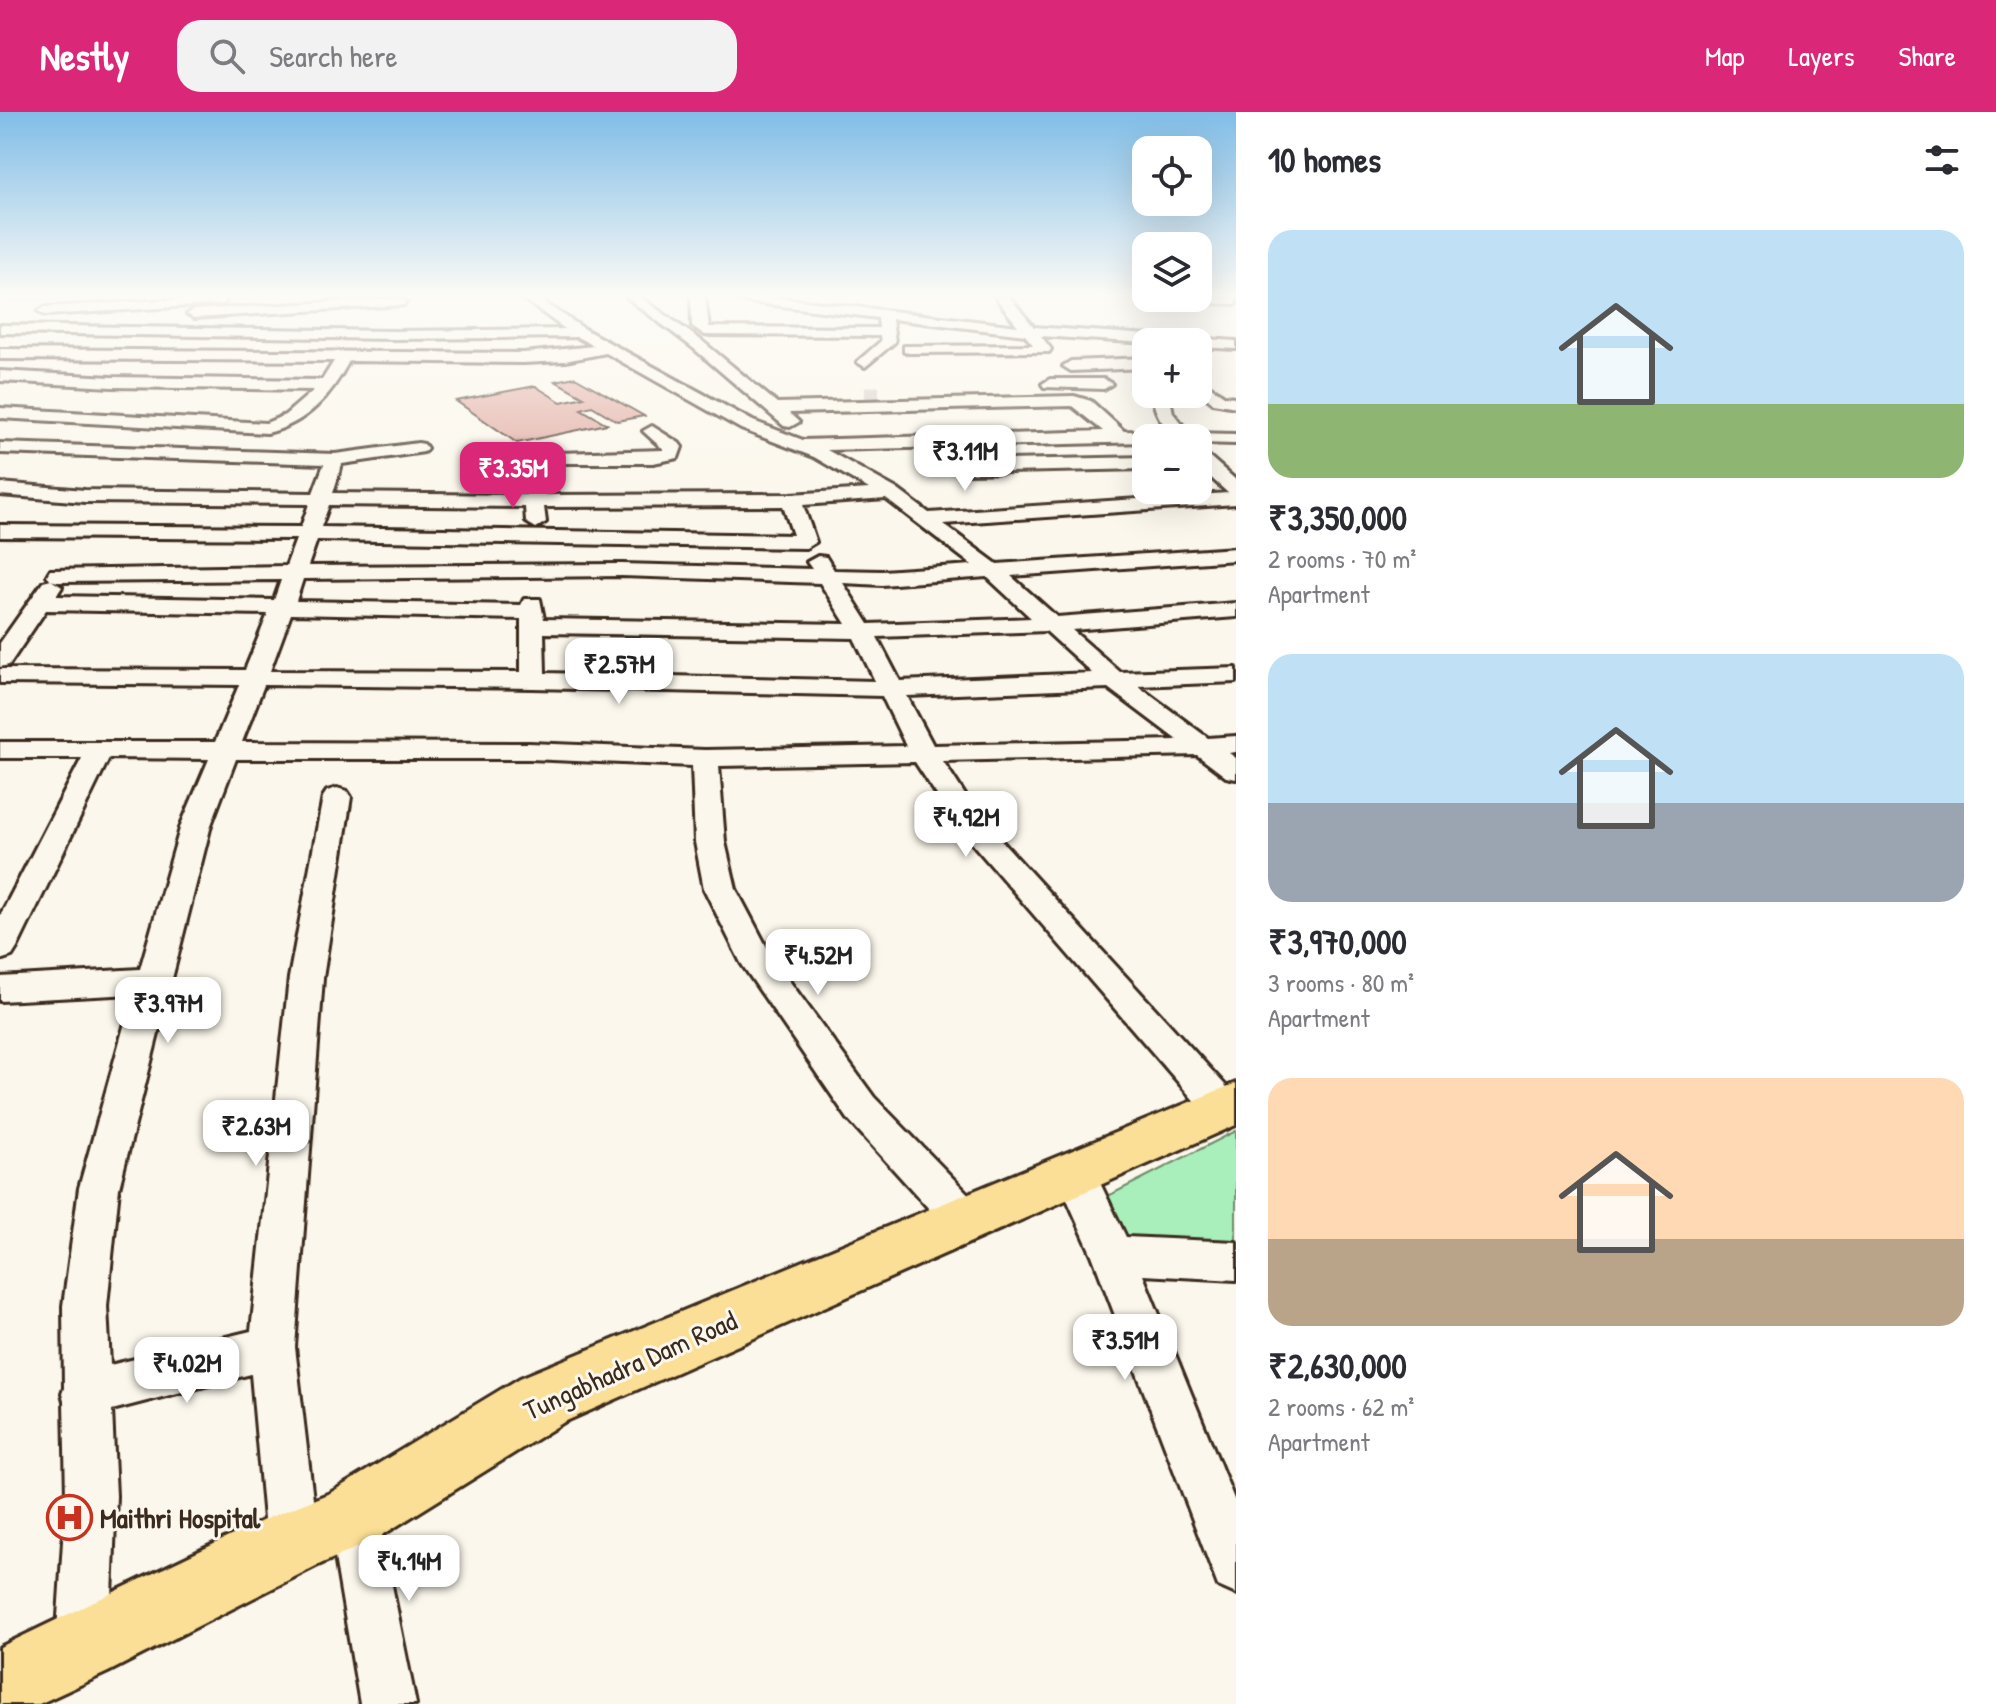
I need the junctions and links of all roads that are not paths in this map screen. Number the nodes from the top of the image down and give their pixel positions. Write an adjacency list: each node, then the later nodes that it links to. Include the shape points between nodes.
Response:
1 (125, 371): 11 (street)
2 (336, 371): 10 (street)
3 (651, 371): 15 (street)
4 (728, 371): 13 (street)
5 (0, 376): 6 (street)
6 (56, 379): 11 (street); 20 (street)
7 (996, 383): 16 (street)
8 (1027, 384): 9 (street)
9 (1104, 384)
10 (329, 385): 11 (street); 24 (street, via 282,424 267,428)
11 (107, 388)
12 (931, 388): 13 (street, via 923,393)
13 (753, 394): 15 (street); 18 (street)
14 (1212, 394): 23 (street)
15 (706, 401): 33 (street)
16 (1014, 401): 18 (street); 26 (street); 28 (street, via 1082,403)
17 (180, 406): 24 (street, via 89,404)
18 (774, 408): 33 (street, via 797,433)
19 (1162, 408): 21 (street)
20 (0, 412): 24 (street)
21 (1166, 416): 22 (street); 25 (street)
22 (1194, 417)
23 (1231, 417)
24 (74, 419)
25 (1172, 424)
26 (1043, 426): 28 (street); 31 (street)
27 (652, 431): 46 (street, via 673,447 672,454 548,460)
28 (1119, 436): 29 (street)
29 (1132, 436)
30 (1212, 438): 32 (street)
31 (942, 439): 33 (street); 38 (street)
32 (1236, 439)
33 (793, 444): 42 (street, via 854,469)
34 (0, 448): 36 (street)
35 (418, 448): 36 (street)
36 (335, 459): 43 (street)
37 (1132, 463): 38 (street)
38 (966, 467): 47 (street)
39 (1212, 471): 41 (street)
40 (0, 489): 43 (street, via 85,496)
41 (1236, 490)
42 (890, 493): 45 (street); 48 (street)
43 (323, 498): 46 (street); 51 (street)
44 (1236, 498): 47 (street)
45 (791, 500): 46 (street); 53 (street)
46 (534, 501): 52 (street)
47 (1022, 512): 48 (street)
48 (924, 519): 56 (street)
49 (0, 531): 50 (street)
50 (92, 532): 51 (street); 57 (street)
51 (307, 534): 52 (street); 59 (street)
52 (536, 535): 53 (street); 55 (street)
53 (806, 542): 58 (street)
54 (1236, 554): 56 (street)
55 (534, 572): 58 (street); 59 (street); 62 (street)
56 (994, 572): 58 (street); 63 (street)
57 (58, 575): 59 (street); 60 (street)
58 (826, 575): 64 (street)
59 (287, 591): 60 (street); 62 (street); 68 (street)
60 (41, 603): 65 (street)
61 (1236, 610): 63 (street)
62 (532, 619): 64 (street); 69 (street)
63 (1054, 624): 64 (street); 70 (street)
64 (862, 631): 71 (street)
65 (0, 660)
66 (1236, 675): 70 (street)
67 (0, 676): 68 (street)
68 (251, 679): 69 (street); 76 (street)
69 (533, 680): 71 (street)
70 (1116, 682): 71 (street); 73 (street)
71 (890, 689): 77 (street)
72 (1236, 744): 73 (street)
73 (1206, 747): 77 (street); 79 (street)
74 (0, 750): 75 (street)
75 (99, 751): 76 (street); 81 (street)
76 (224, 752): 78 (street, via 529,751); 82 (street, via 196,825)
77 (924, 754): 78 (street); 84 (street, via 968,821)
78 (705, 758): 86 (street, via 710,842 720,889 758,963 861,1108)
79 (1236, 771)
80 (337, 797): 89 (street, via 306,978)
81 (0, 948)
82 (155, 981): 83 (street); 90 (street, via 99,1188 85,1306)
83 (0, 989)
84 (1229, 1106): 85 (main road, Tungabhadra Dam Road)
85 (1074, 1170): 86 (main road, Tungabhadra Dam Road); 87 (street)
86 (964, 1218): 91 (main road, Tungabhadra Dam Road, via 542,1400)
87 (1113, 1255): 88 (street); 93 (street)
88 (1236, 1261)
89 (272, 1347): 90 (street); 92 (street)
90 (85, 1394): 94 (street, via 91,1496)
91 (353, 1516): 92 (main road, Tungabhadra Dam Road); 96 (street)
92 (292, 1542): 94 (main road, Tungabhadra Dam Road)
93 (1236, 1568)
94 (83, 1647): 95 (main road, Tungabhadra Dam Road)
95 (0, 1684)
96 (388, 1704)

